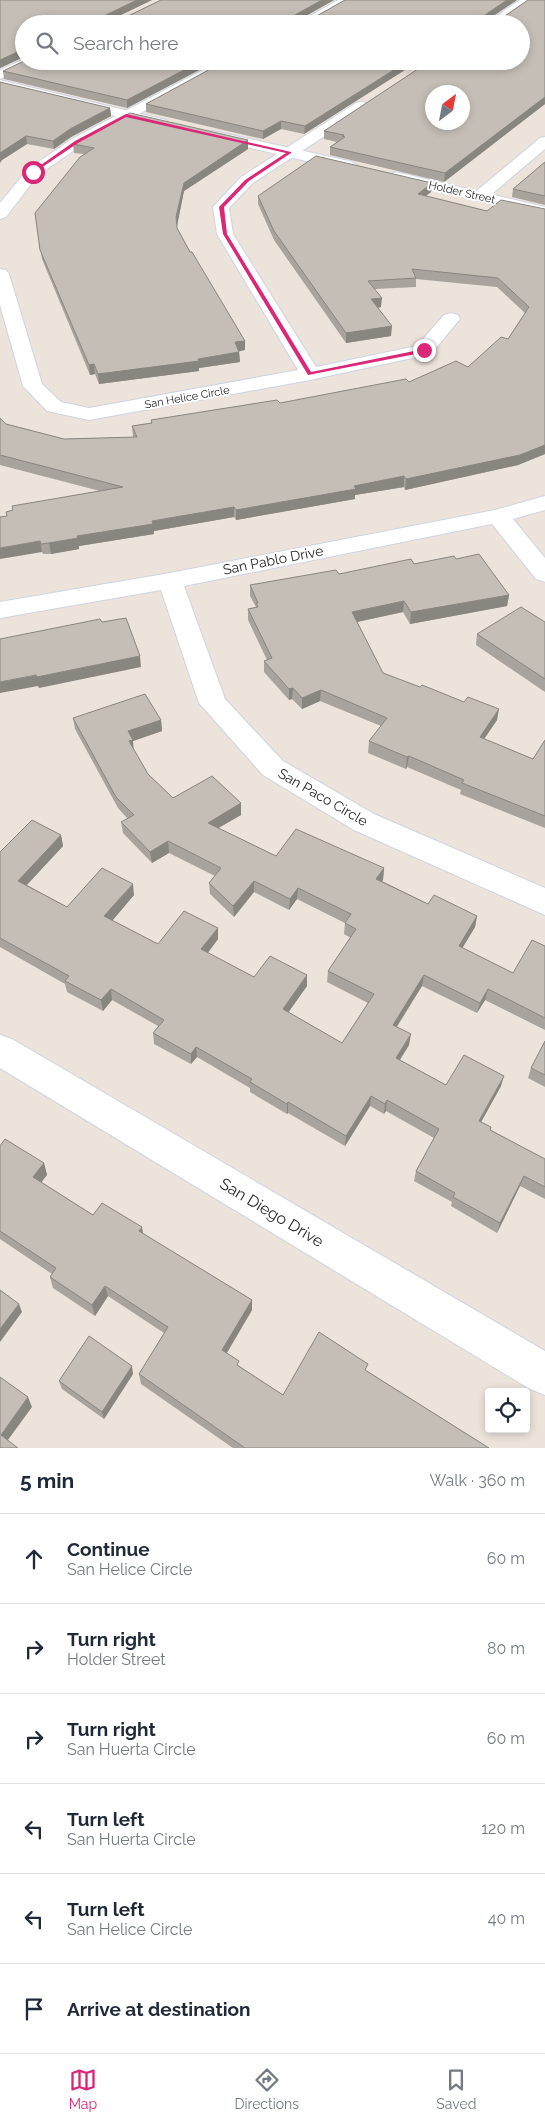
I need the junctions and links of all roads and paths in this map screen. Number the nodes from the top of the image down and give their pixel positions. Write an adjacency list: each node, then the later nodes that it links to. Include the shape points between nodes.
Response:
1 (347, 0): 3 (street)
2 (528, 0): 4 (street)
3 (319, 15)
4 (505, 15)
5 (15, 68): 7 (street)
6 (213, 70): 10 (street)
7 (0, 75)
8 (0, 84): 10 (street)
9 (373, 99): 14 (street)
10 (126, 115): 11 (street); 19 (street, via 77,142 33,172)
11 (174, 126)
12 (203, 133): 14 (street)
13 (545, 141): 17 (street)
14 (289, 152): 15 (street); 22 (street, via 247,180 221,207 225,234)
15 (365, 170)
16 (384, 174): 17 (street, Holder Street)
17 (480, 196): 18 (street, Holder Street)
18 (545, 212)
19 (0, 214)
20 (0, 274): 22 (street, San Helice Circle, via 32,386 54,407 89,414)
21 (452, 320): 22 (street, San Helice Circle, via 424,350)
22 (310, 374)
23 (545, 503): 24 (street, San Pablo Drive)
24 (498, 516): 25 (street); 26 (street, San Pablo Drive)
25 (545, 574)
26 (170, 581): 27 (street, San Pablo Drive); 28 (street, San Paco Circle, via 213,703 273,768 364,822)
27 (0, 610)
28 (545, 902)
29 (0, 1050): 30 (street, San Diego Drive)
30 (545, 1374)

